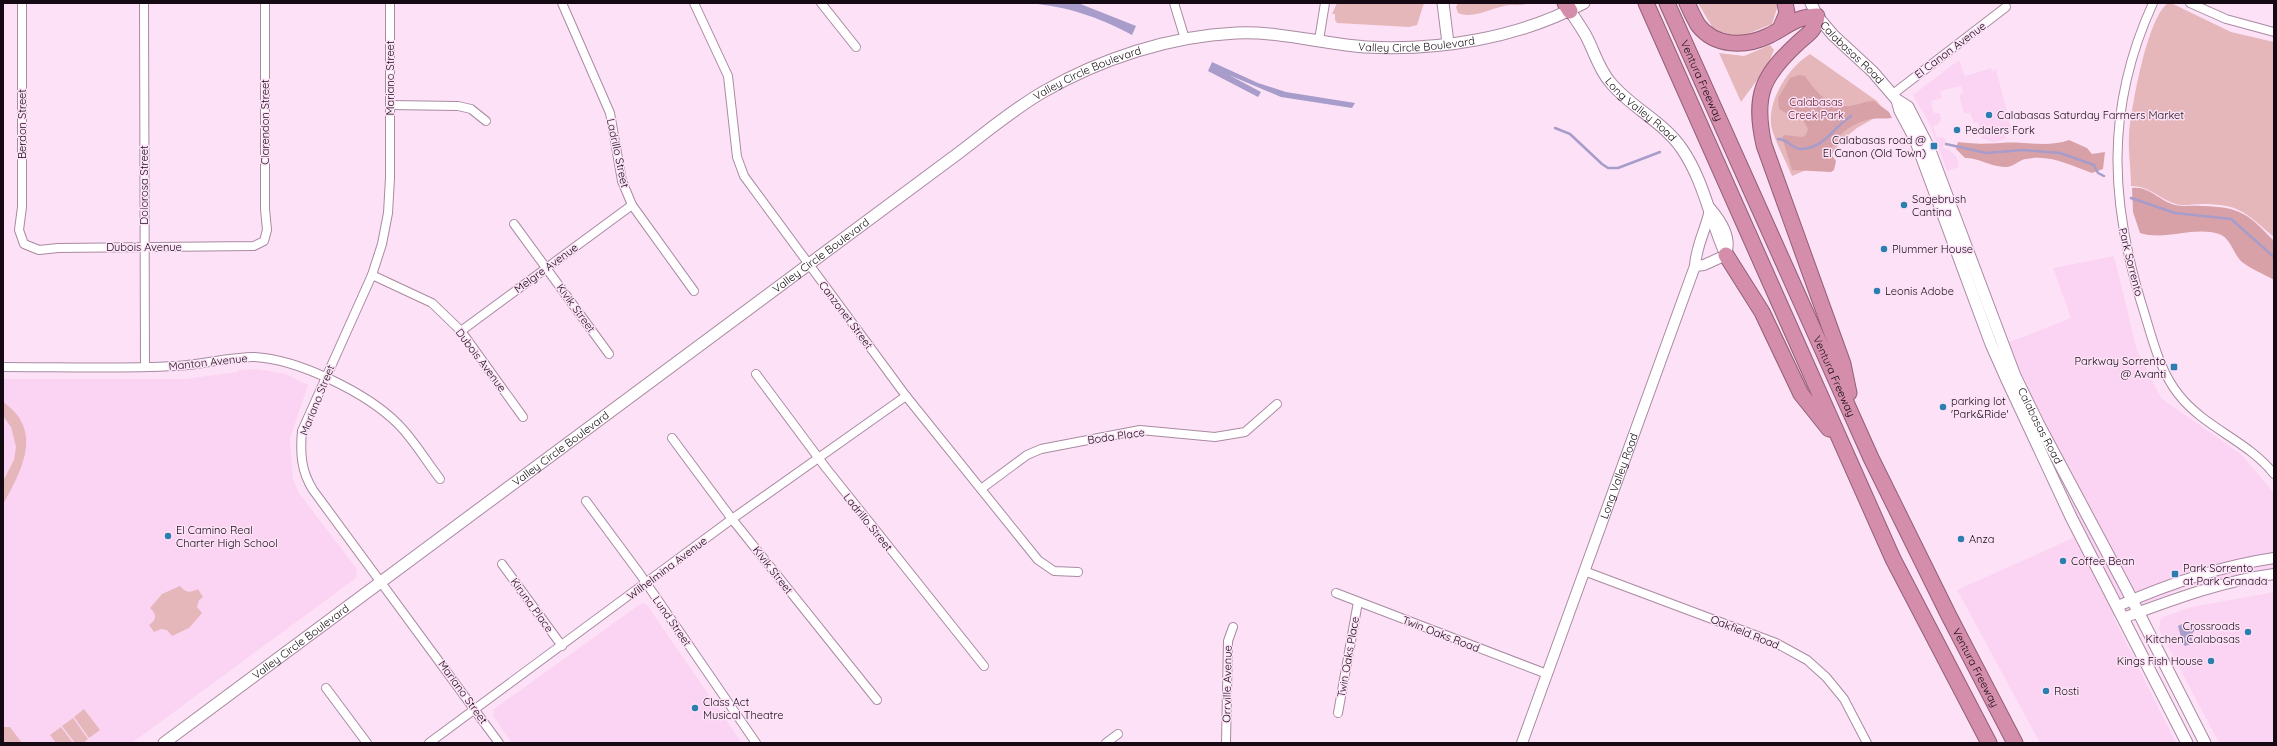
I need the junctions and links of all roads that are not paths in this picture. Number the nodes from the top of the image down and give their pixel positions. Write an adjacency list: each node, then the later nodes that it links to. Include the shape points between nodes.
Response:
1 (22, 3): 35 (street, Berdon Street, via 22,207 19,230)
2 (144, 3): 36 (street, Dolorosa Street)
3 (265, 3): 34 (street, Clarendon Street, via 267,230)
4 (390, 3): 29 (street, Mariano Street)
5 (562, 3): 31 (street, Ladrillo Street, via 610,113 622,181)
6 (694, 3): 38 (street, Canzonet Street, via 728,76 737,157 744,176)
7 (821, 3): 27 (street)
8 (1174, 3): 24 (street)
9 (1325, 3): 25 (street)
10 (1443, 3): 26 (main road)
11 (1584, 3): 19 (main road, Valley Circle Boulevard)
12 (1646, 3): 54 (highway, Ventura Freeway)
13 (1667, 3): 52 (highway, Ventura Freeway)
14 (1686, 3): 22 (highway, via 1698,25 1708,34 1726,42 1748,44 1768,36)
15 (1785, 3): 22 (highway, via 1786,13)
16 (1805, 3): 21 (main road, Calabasas Road)
17 (2153, 3): 56 (street, Park Sorrento, via 2134,48 2120,112 2117,178 2126,248 2154,344 2178,394 2195,412 2252,453)
18 (2190, 3): 23 (street, via 2226,19)
19 (1567, 7): 26 (main road, Valley Circle Boulevard, via 1509,32); 32 (main road, Long Valley Road, via 1585,33 1599,65 1610,82 1682,148)
20 (2006, 8): 28 (street, El Canon Avenue)
21 (1814, 9): 22 (highway); 28 (main road, Calabasas Road, via 1839,40); 52 (highway, via 1816,28 1776,65 1768,78 1762,92 1759,123 1764,145 1843,364)
22 (1781, 27)
23 (2274, 32)
24 (1185, 39): 25 (main road, Valley Circle Boulevard, via 1254,32); 38 (main road, Valley Circle Boulevard, via 1115,59 1041,94)
25 (1319, 40): 26 (main road, Valley Circle Boulevard, via 1365,46 1400,47)
26 (1448, 43)
27 (856, 47)
28 (1895, 97): 69 (main road, Calabasas Road, via 1908,107 1929,148 2015,376); 71 (main road, Calabasas Road, via 1915,139 2007,380 2068,511)
29 (390, 105): 30 (street, via 458,106 471,109); 41 (street, Mariano Street, via 388,213)
30 (486, 121)
31 (632, 205): 40 (street, Melgre Avenue); 42 (street, Ladrillo Street)
32 (1710, 208): 37 (main road, via 1714,228); 39 (street, Long Valley Road)
33 (514, 224): 40 (street, Kivik Street)
34 (264, 241): 36 (street, Dubois Avenue, via 254,246)
35 (24, 244): 36 (street, Dubois Avenue, via 39,250)
36 (144, 247): 46 (street, Dolorosa Street)
37 (1726, 255): 39 (street, via 1704,265); 54 (highway, via 1762,312 1801,394)
38 (809, 265): 49 (street, Canzonet Street); 66 (main road, Valley Circle Boulevard)
39 (1695, 266): 63 (street, Long Valley Road)
40 (546, 267): 43 (street, Melgre Avenue); 44 (street, Kivik Street)
41 (372, 276): 43 (street, Dubois Avenue, via 432,303); 48 (street, Mariano Street)
42 (694, 291)
43 (461, 331): 51 (street, Dubois Avenue)
44 (609, 354)
45 (3, 367): 46 (street, Manton Avenue)
46 (145, 367): 48 (street, Manton Avenue, via 187,366 235,358 273,358)
47 (756, 374): 55 (street, Ladrillo Street)
48 (325, 378): 57 (street, Manton Avenue, via 353,390 376,405 398,425); 66 (street, Mariano Street, via 302,431 300,446 303,471 313,490)
49 (906, 396): 55 (street, Wilhelmina Avenue); 58 (street, Canzonet Street)
50 (1277, 404): 58 (street, Boda Place, via 1245,432 1215,437 1140,430 1042,449 1027,455)
51 (523, 417)
52 (1854, 420): 95 (highway, Ventura Freeway, via 1894,507)
53 (672, 438): 60 (street, Kivik Street)
54 (1841, 444): 94 (highway, Ventura Freeway, via 1894,559)
55 (818, 458): 60 (street, Wilhelmina Avenue); 76 (street, Ladrillo Street)
56 (2274, 474)
57 (440, 479)
58 (981, 489): 64 (street, Canzonet Street, via 1046,567 1054,571)
59 (586, 501): 67 (street, Lund Street)
60 (732, 519): 67 (street, Wilhelmina Avenue); 79 (street, Kivik Street)
61 (2274, 558): 69 (street, via 2199,575)
62 (502, 564): 75 (street, Kiruna Place)
63 (1584, 571): 77 (street, Long Valley Road); 93 (street, Oakfield Road, via 1776,643 1807,660 1826,677 1844,699)
64 (1078, 572)
65 (2274, 574): 72 (street, via 2228,583)
66 (381, 582): 80 (street, Mariano Street); 85 (main road, Valley Circle Boulevard)
67 (646, 584): 75 (street, Wilhelmina Avenue); 89 (street, Lund Street)
68 (1336, 593): 70 (street, Twin Oaks Road)
69 (2132, 600): 71 (street); 72 (main road, Calabasas Road)
70 (1358, 602): 77 (street, Twin Oaks Road); 81 (street, Twin Oaks Place)
71 (2118, 606): 73 (main road, Calabasas Road)
72 (2138, 613): 73 (street); 82 (main road, Calabasas Road)
73 (2123, 618): 83 (main road, Calabasas Road)
74 (1233, 627): 91 (street, Orrville Avenue, via 1228,641)
75 (562, 646): 80 (street, Wilhelmina Avenue)
76 (984, 666)
77 (1547, 674): 92 (street, Long Valley Road)
78 (326, 688): 86 (street)
79 (876, 700)
80 (476, 709): 87 (street, Wilhelmina Avenue); 88 (street, Mariano Street)
81 (1338, 713)
82 (2193, 721): 83 (main road); 97 (main road, Calabasas Road)
83 (2179, 728): 96 (main road, Calabasas Road)
84 (1118, 734): 90 (street)
85 (164, 743)
86 (367, 743)
87 (429, 743)
88 (499, 743)
89 (756, 743)
90 (1106, 743)
91 (1226, 743)
92 (1522, 743)
93 (1867, 743)
94 (1989, 743)
95 (2016, 743)
96 (2187, 743)
97 (2205, 743)

